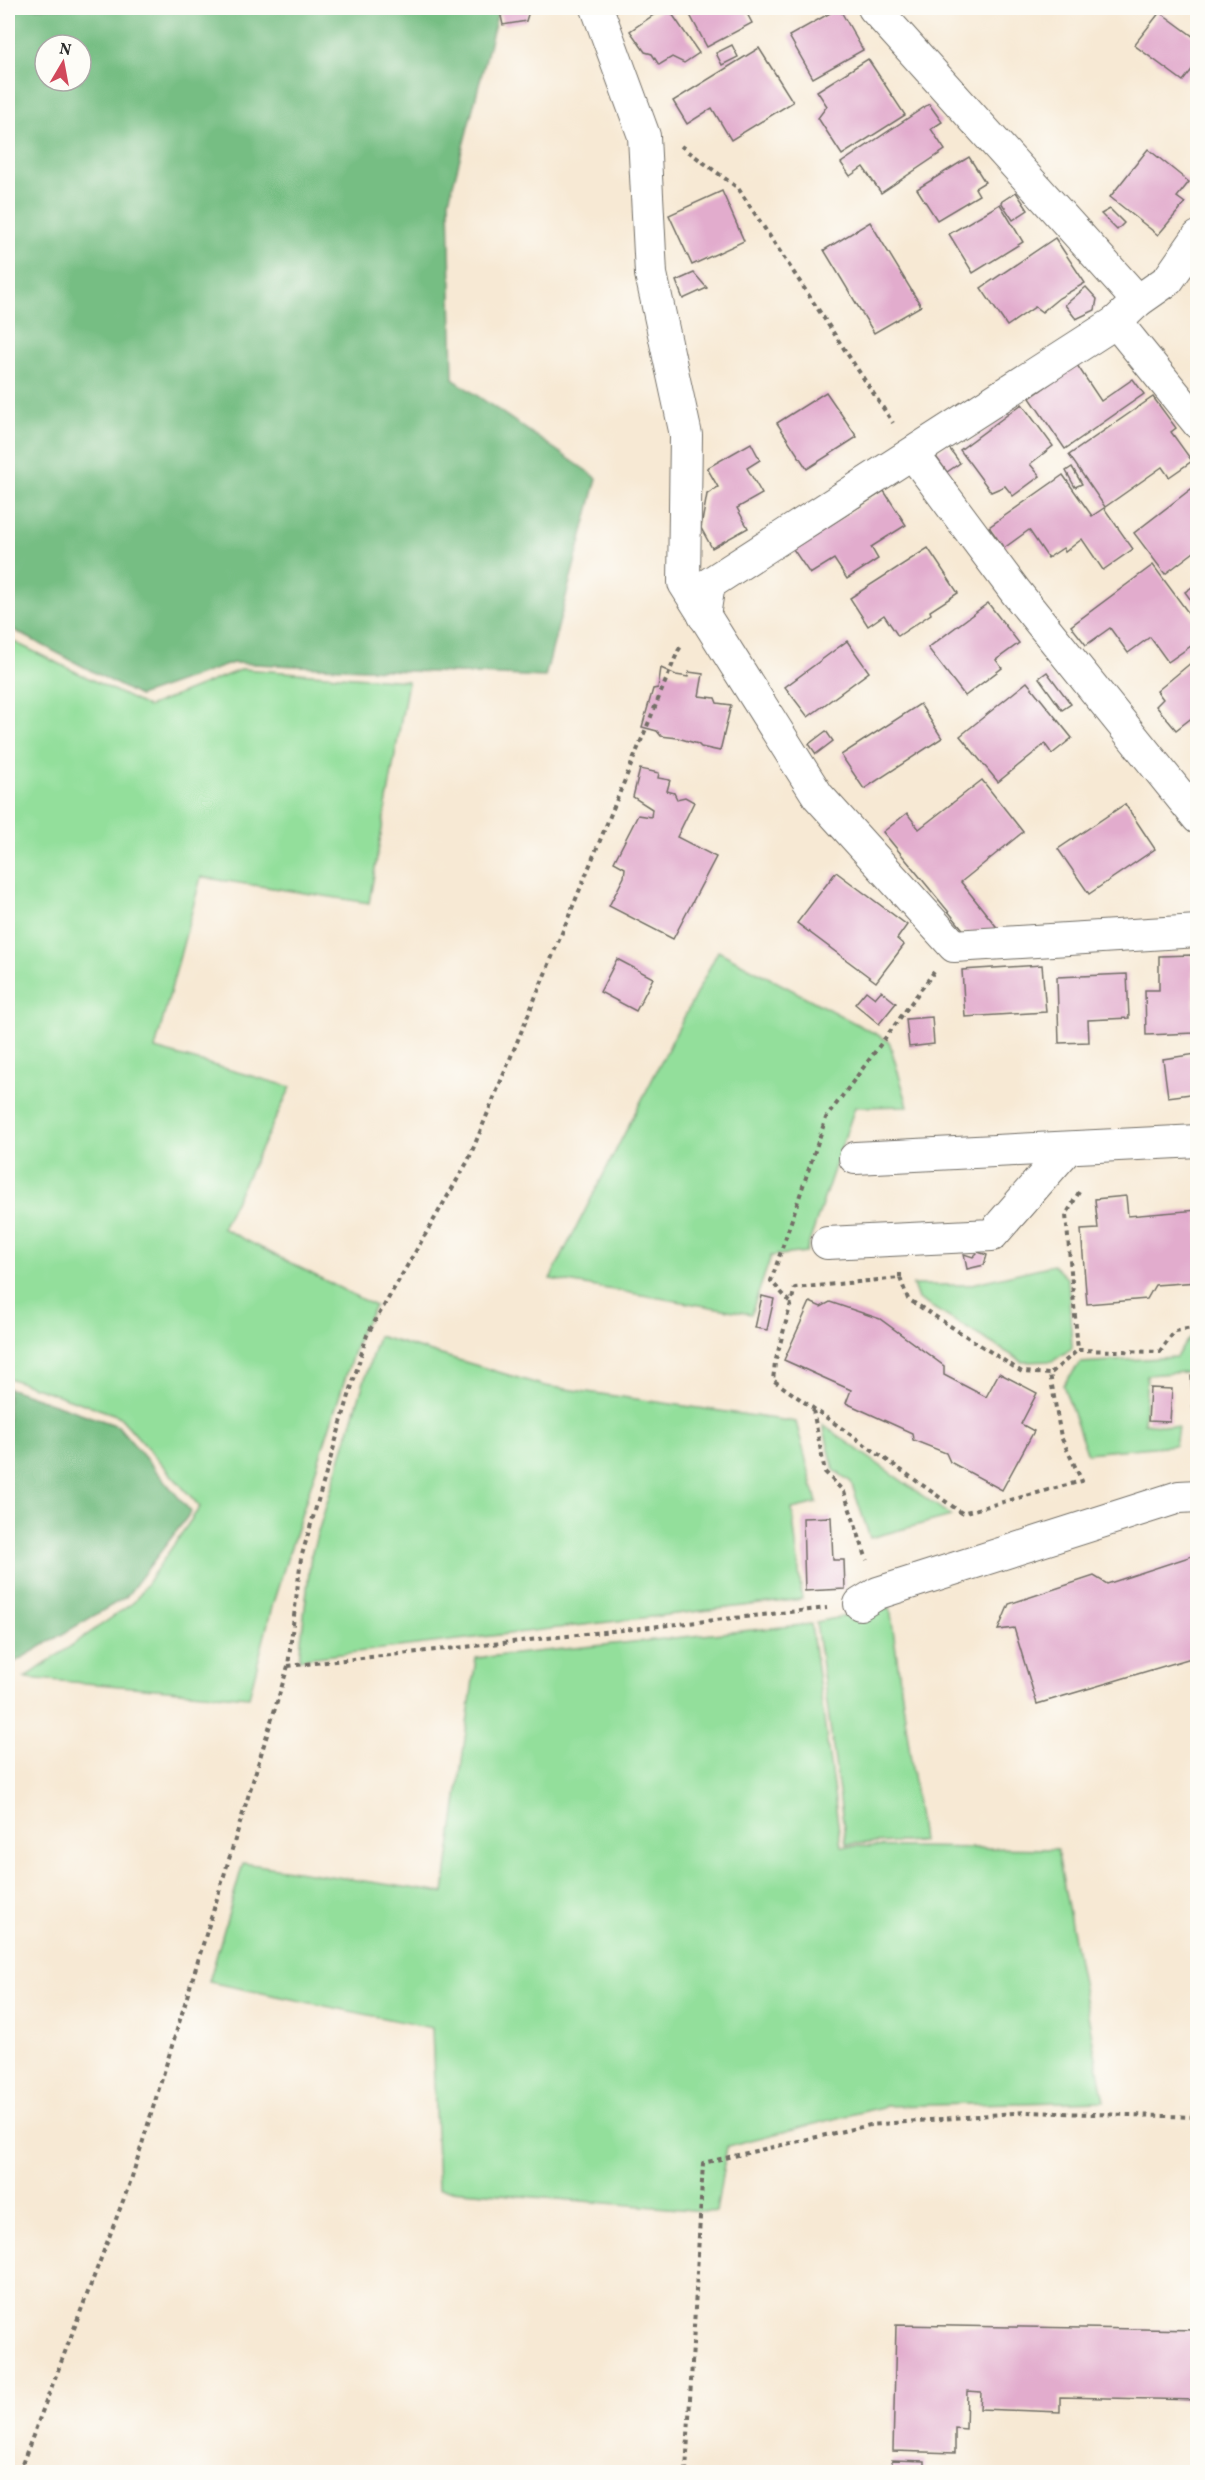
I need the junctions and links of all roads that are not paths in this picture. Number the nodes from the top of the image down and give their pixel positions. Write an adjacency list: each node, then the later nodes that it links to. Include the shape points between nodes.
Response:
1 (597, 8): 7 (street, via 644,136 651,274 686,435 684,583)
2 (874, 8): 4 (street)
3 (1197, 237): 4 (street, via 1168,280)
4 (1127, 311): 5 (street); 6 (street)
5 (1197, 423)
6 (913, 454): 7 (street, via 709,585); 8 (street, via 1015,591)
7 (704, 616): 9 (street, via 818,796 954,946)
8 (1197, 818)
9 (1197, 931)
10 (1197, 1142): 11 (street)
11 (1068, 1148): 12 (street); 13 (street, via 992,1235)
12 (855, 1158)
13 (827, 1243)
14 (1197, 1496): 15 (street, via 1179,1497)
15 (869, 1598)

